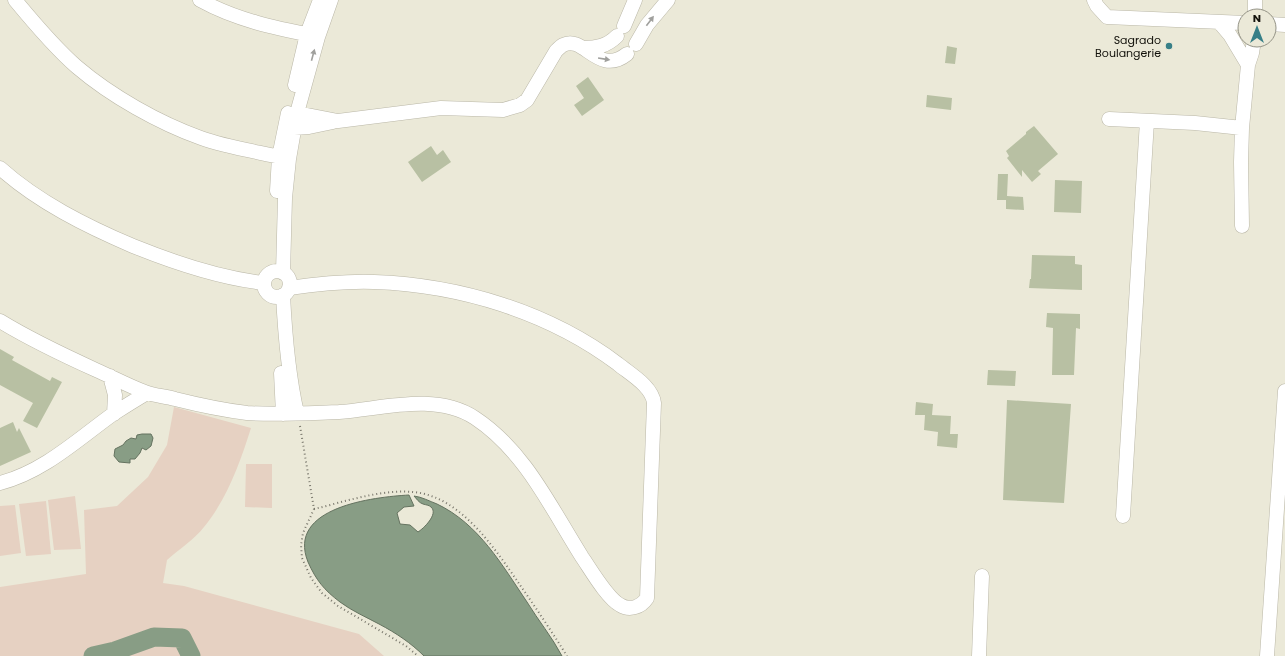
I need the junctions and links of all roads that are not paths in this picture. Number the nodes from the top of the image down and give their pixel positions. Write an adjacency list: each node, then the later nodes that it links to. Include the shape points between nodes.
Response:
1 (15, 0): 20 (street, via 76,67 110,92 163,122 201,138)
2 (200, 0): 10 (street, via 219,10 264,26)
3 (320, 0): 10 (street)
4 (331, 0): 10 (street)
5 (635, 0): 11 (street, via 620,31 611,42 601,47)
6 (668, 0): 11 (street, one-way to 6, via 599,59 622,58)
7 (1094, 0): 8 (street, via 1107,17)
8 (1219, 22): 9 (street); 13 (street)
9 (1237, 23)
10 (312, 36): 14 (street, one-way to 10); 20 (street, via 284,128)
11 (583, 48): 16 (street, via 570,43 563,45 556,51 527,100 511,109 492,111 441,108)
12 (1253, 48): 13 (street)
13 (1248, 65): 19 (street)
14 (297, 113): 16 (street); 18 (street)
15 (1109, 119): 17 (street)
16 (338, 121): 18 (street)
17 (1147, 121): 19 (street); 34 (street)
18 (294, 128): 20 (street)
19 (1242, 128): 22 (street)
20 (284, 158): 23 (street, via 284,209)
21 (0, 168): 24 (street, via 52,205 108,235 165,259 219,276)
22 (1242, 226)
23 (279, 272): 24 (street, via 267,276); 25 (street, via 288,279)
24 (264, 283): 25 (street, via 266,291)
25 (282, 293): 30 (street, via 287,354); 30 (street, via 321,284 374,282 454,291 544,320 593,347 635,377 652,393 654,403 647,598 642,604 632,608 614,600 590,569 530,473 494,433 466,413 442,406 409,404); 32 (street)
26 (0, 321): 27 (street, via 27,338)
27 (110, 376): 29 (street); 31 (street, via 115,395)
28 (1285, 391): 37 (street)
29 (147, 393): 31 (street); 32 (street, via 212,408 247,413)
30 (297, 413): 32 (street)
31 (114, 414): 33 (street, via 44,464)
32 (283, 414)
33 (0, 483)
34 (1123, 516)
35 (982, 576): 36 (street)
36 (979, 656)
37 (1267, 656)

